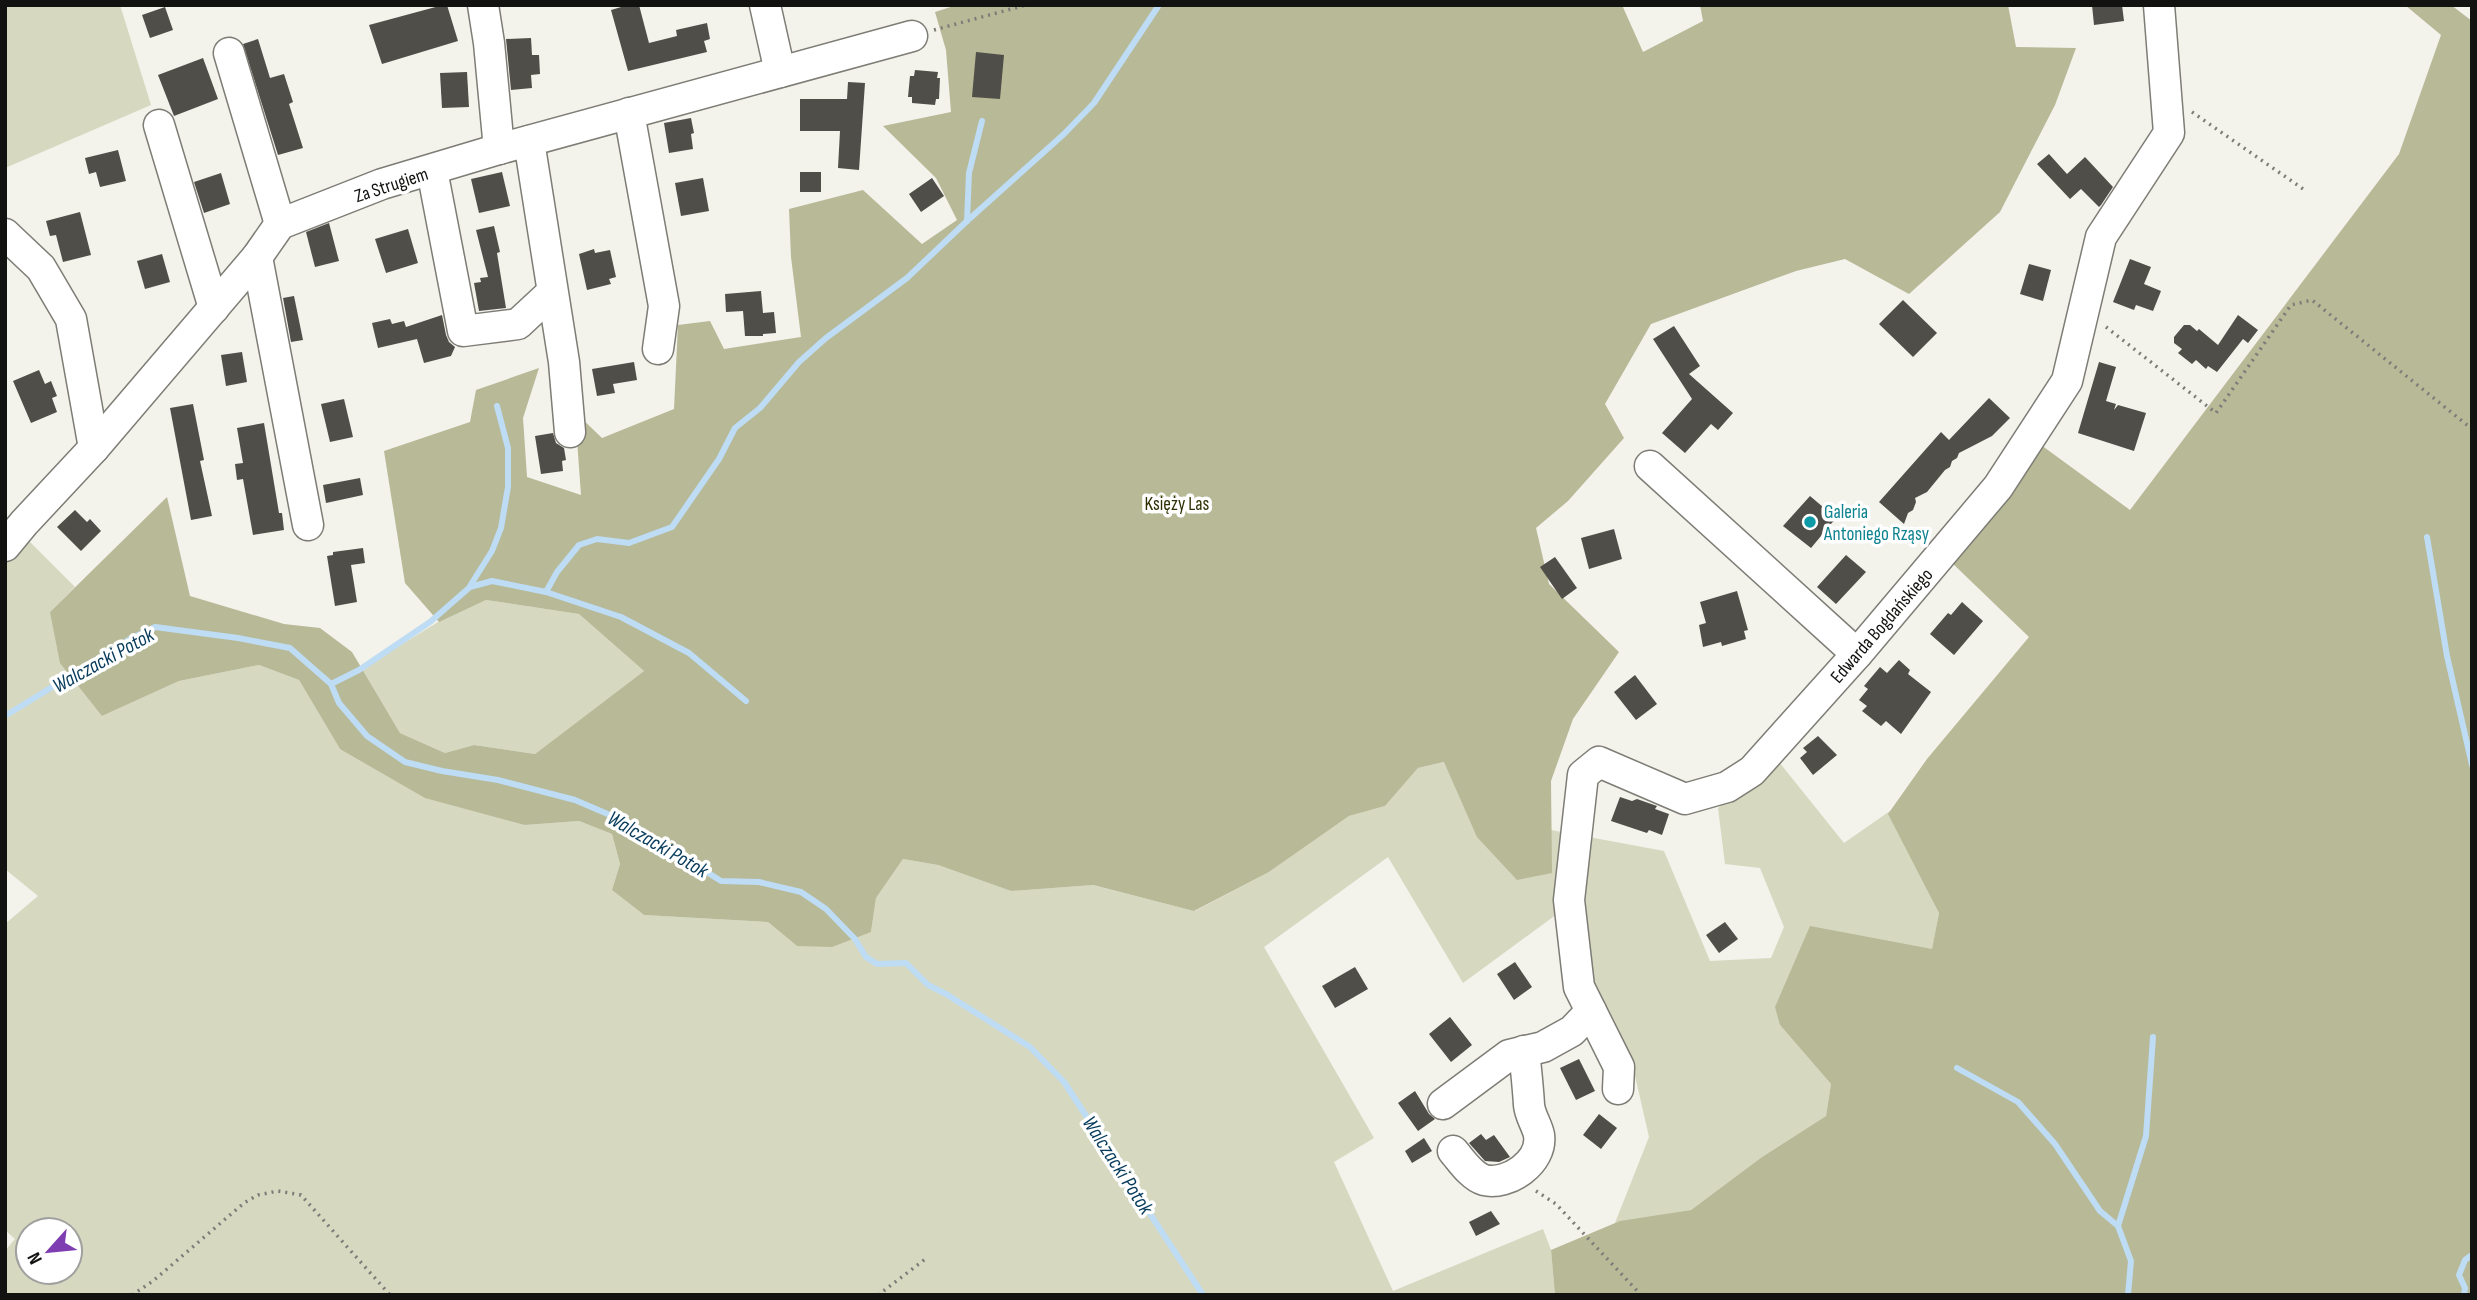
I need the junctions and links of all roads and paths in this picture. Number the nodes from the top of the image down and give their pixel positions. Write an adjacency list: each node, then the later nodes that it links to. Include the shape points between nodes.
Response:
1 (483, 5): 12 (street)
2 (765, 5): 7 (street)
3 (1026, 5): 5 (path)
4 (2159, 5): 8 (street, Edwarda Bogdańskiego)
5 (912, 36): 7 (street, Za Strugiem)
6 (229, 52): 15 (street)
7 (780, 72): 9 (street, Za Strugiem)
8 (2166, 96): 14 (path); 20 (street, Edwarda Bogdańskiego, via 2169,133 2101,237)
9 (629, 113): 11 (street, Za Strugiem); 21 (street, via 664,306)
10 (159, 125): 19 (street)
11 (529, 141): 12 (street, Za Strugiem); 23 (street, via 564,362)
12 (499, 149): 13 (street, Za Strugiem)
13 (432, 170): 15 (street, Za Strugiem, via 382,184); 18 (street, via 463,331 518,324)
14 (2306, 191)
15 (281, 224): 17 (street)
16 (5, 234): 24 (street, via 41,268 71,320)
17 (257, 257): 19 (street); 26 (street)
18 (547, 297)
19 (214, 308): 24 (street)
20 (2084, 310): 22 (path, via 2216,414 2291,305 2312,300); 28 (street, Edwarda Bogdańskiego, via 2067,381 1998,487)
21 (658, 349)
22 (2472, 429)
23 (570, 432)
24 (94, 448): 27 (street)
25 (1650, 466): 28 (street)
26 (308, 525)
27 (5, 546)
28 (1857, 654): 29 (street, Edwarda Bogdańskiego, via 1752,771 1727,787 1685,799 1599,762 1583,775 1569,900 1579,987)
29 (1591, 1011): 30 (street, via 1572,1031 1543,1047); 31 (street, Edwarda Bogdańskiego, via 1619,1067)
30 (1524, 1051): 32 (street, via 1509,1055); 34 (street, via 1529,1106 1539,1137 1534,1155)
31 (1618, 1089)
32 (1443, 1104)
33 (1453, 1151): 34 (street, via 1486,1181 1513,1177)
34 (1520, 1171): 39 (path)
35 (928, 1257): 38 (path)
36 (132, 1295): 37 (path, via 244,1203 278,1191 301,1195)
37 (390, 1295)
38 (878, 1295)
39 (1641, 1295)

